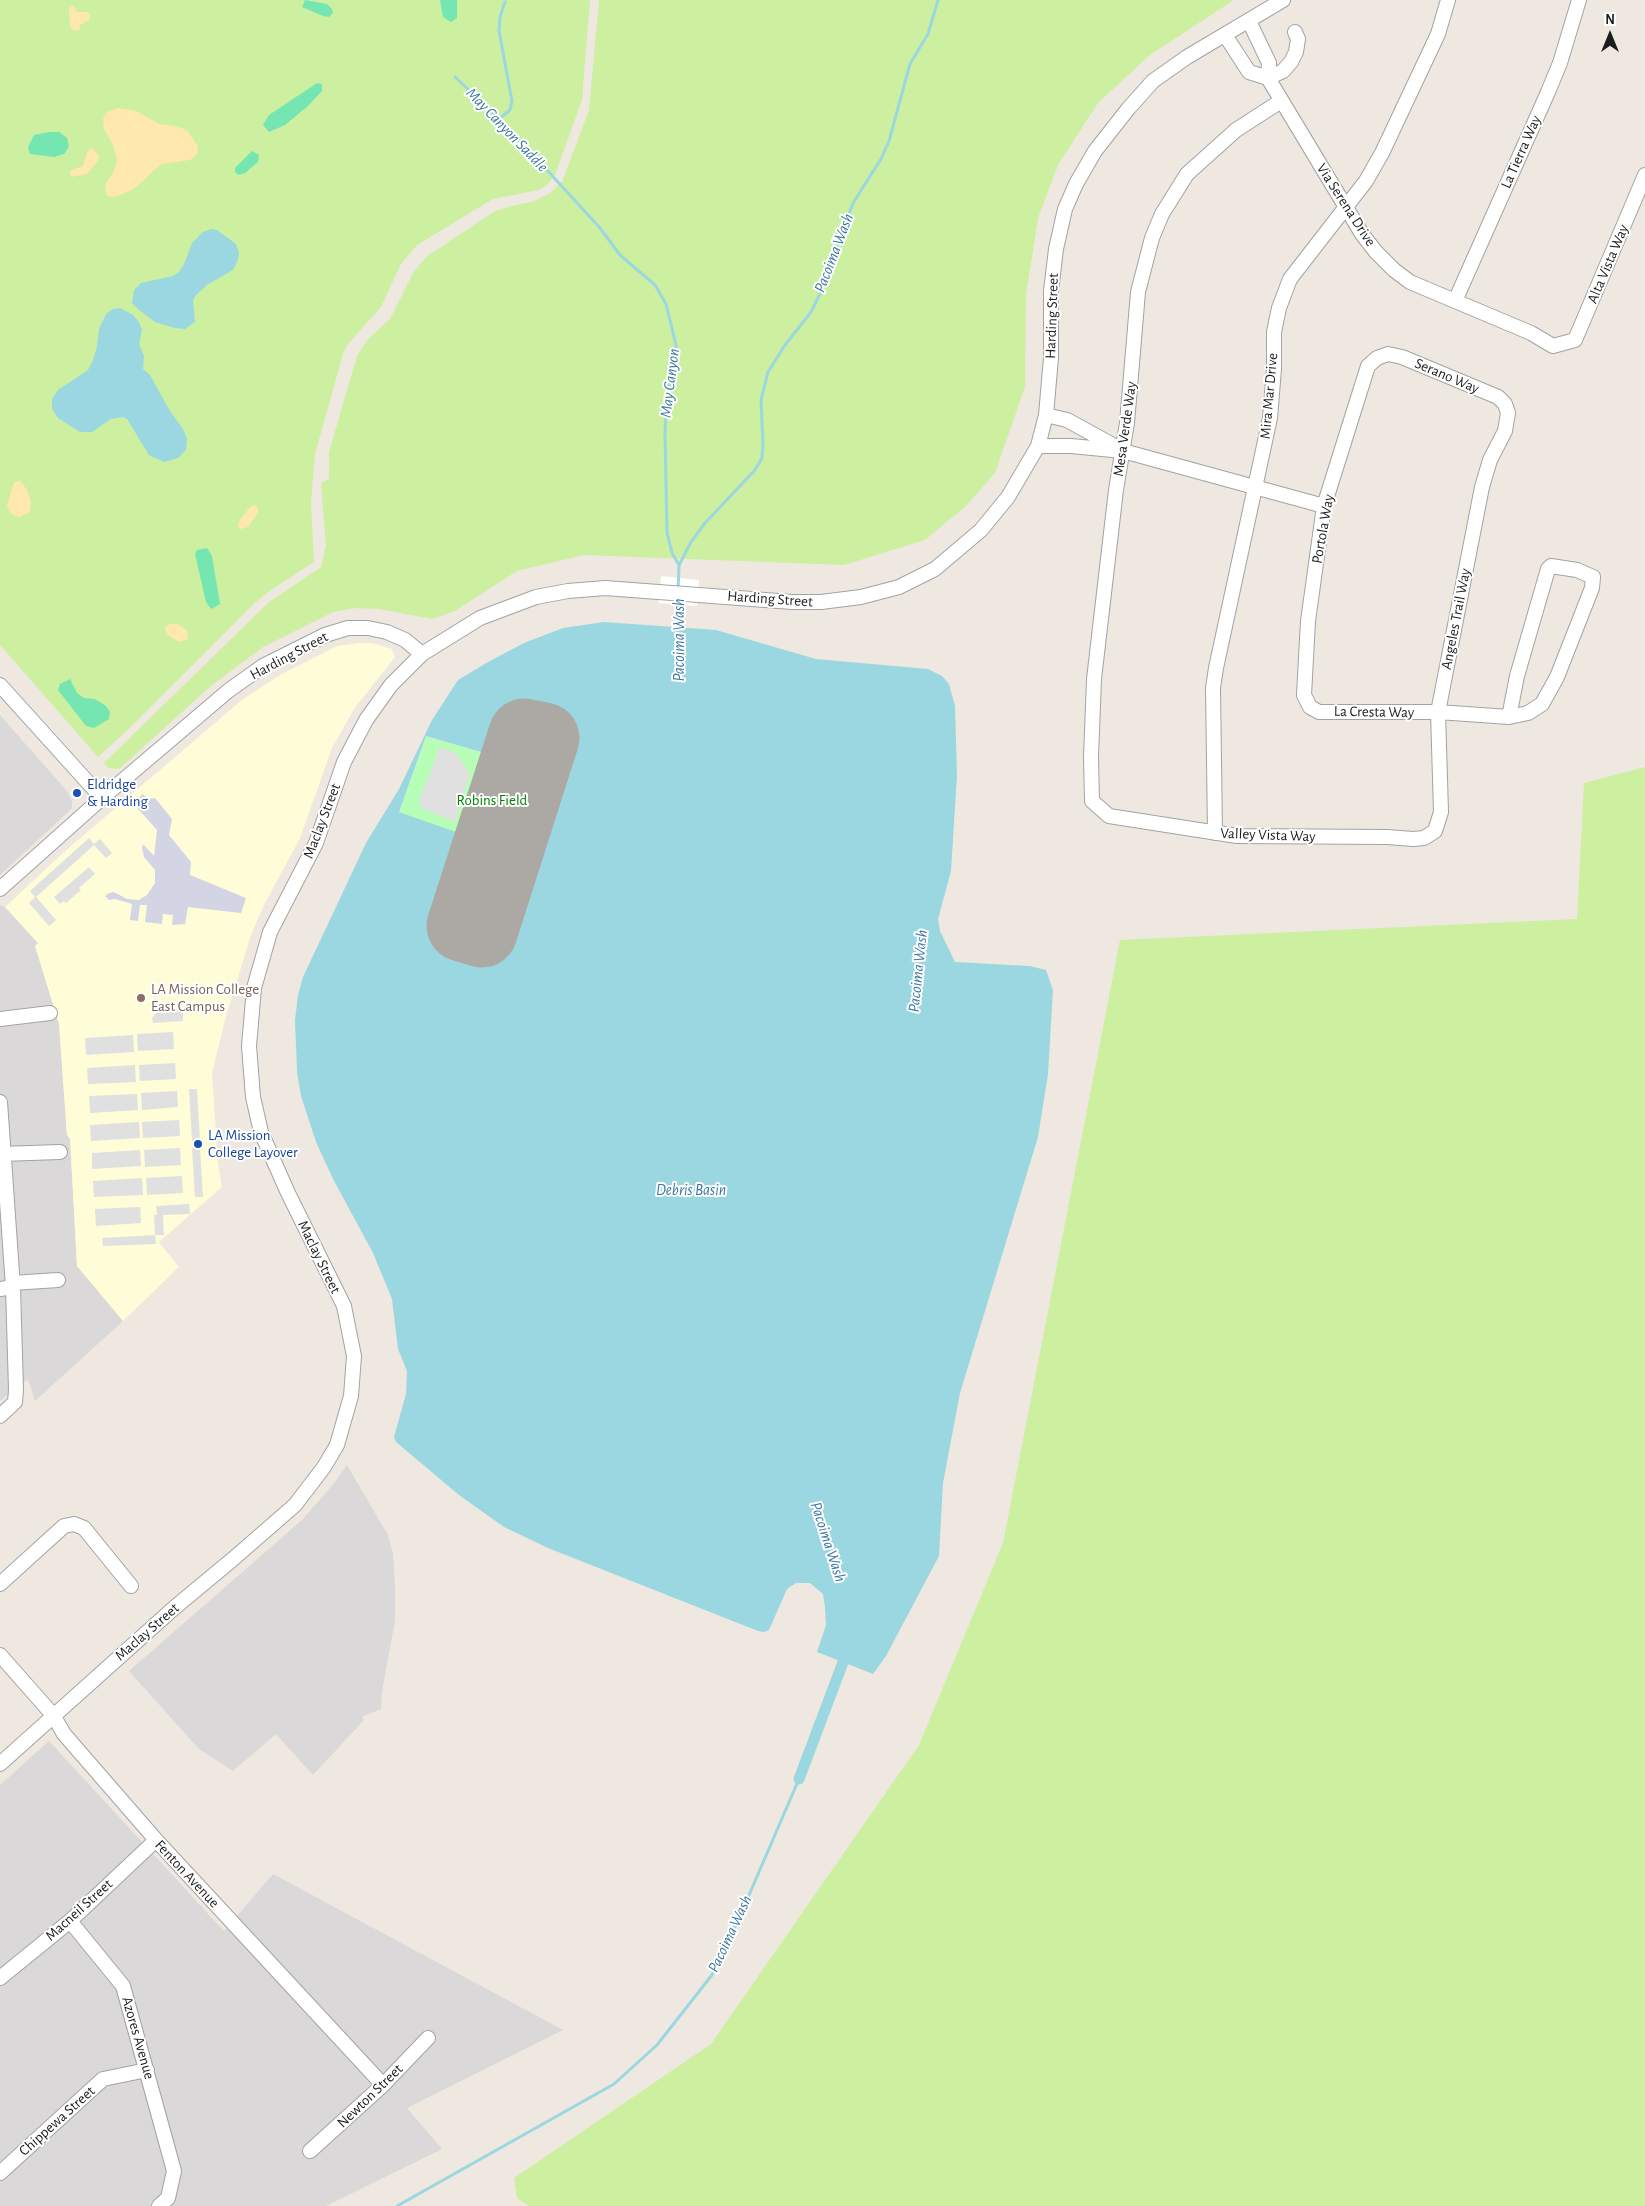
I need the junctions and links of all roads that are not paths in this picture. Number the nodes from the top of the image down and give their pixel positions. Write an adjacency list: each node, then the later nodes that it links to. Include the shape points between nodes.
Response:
1 (1283, 0): 4 (street, Harding Street)
2 (1448, 0): 10 (street, Mira Mar Drive, via 1438,34 1382,152 1366,181)
3 (1579, 0): 11 (street, La Tierra Way, via 1548,92)
4 (1249, 21): 6 (street, Harding Street); 7 (street, Via Serena Drive, via 1268,62)
5 (1295, 32): 7 (street, via 1298,39 1291,62 1284,71)
6 (1225, 35): 7 (street, via 1249,72); 15 (street, Harding Street, via 1153,81 1095,151 1076,184 1065,209 1056,249)
7 (1268, 78): 8 (street, Via Serena Drive)
8 (1281, 101): 10 (street, Via Serena Drive); 17 (street, Mesa Verde Way, via 1236,130 1203,158 1187,174 1162,214 1138,292)
9 (1645, 176): 12 (street, Alta Vista Way, via 1580,331 1575,340)
10 (1345, 206): 11 (street, Via Serena Drive, via 1362,234 1394,270 1410,282); 18 (street, Mira Mar Drive, via 1290,279 1279,308 1274,332 1270,418)
11 (1454, 301): 12 (street, Via Serena Drive, via 1531,333 1553,346)
12 (1563, 344)
13 (1377, 358): 14 (street, Serano Way, via 1388,354 1402,357 1498,397 1506,404); 19 (street, Portola Way, via 1368,366)
14 (1508, 413): 23 (street, Angeles Trail Way, via 1506,431 1490,460 1482,487)
15 (1046, 415): 16 (street, Harding Street); 17 (street, via 1067,420)
16 (1038, 446): 17 (street); 20 (street, Harding Street, via 1008,497 981,530 935,568 899,587 861,597 821,602 604,588 568,591 536,597 480,618)
17 (1123, 451): 18 (street); 26 (street, Mesa Verde Way, via 1094,679 1091,792 1092,800)
18 (1256, 487): 19 (street); 28 (street, Mira Mar Drive, via 1214,681)
19 (1324, 506): 22 (street, Portola Way, via 1304,672 1304,695)
20 (422, 654): 25 (street, Harding Street, via 405,640 368,628 348,628 325,635 256,671 228,691); 41 (street, Maclay Street, via 391,685 366,720 344,762 316,843 270,932 254,988 249,1046 253,1097 261,1132 344,1306 354,1356 351,1396 337,1445 295,1504)
21 (0, 685): 25 (street)
22 (1310, 707): 23 (street, La Cresta Way, via 1319,712)
23 (1438, 712): 24 (street, La Cresta Way); 27 (street, Angeles Trail Way, via 1441,812)
24 (1508, 717): 24 (street, La Cresta Way, via 1548,569 1551,566 1577,570 1593,577 1592,588 1560,668 1542,704 1528,713)
25 (102, 798): 29 (street, Harding Street)
26 (1101, 811): 28 (street, Valley Vista Way, via 1109,816)
27 (1435, 830): 28 (street, Valley Vista Way, via 1424,838 1414,839)
28 (1214, 833)
29 (0, 889)
30 (50, 1013): 31 (street)
31 (0, 1019)
32 (0, 1102): 34 (street)
33 (60, 1152): 34 (street)
34 (1, 1154): 36 (street)
35 (58, 1280): 36 (street)
36 (8, 1286): 37 (street, via 15,1402)
37 (0, 1416)
38 (0, 1584): 39 (street, via 64,1526 74,1524 84,1528)
39 (131, 1586)
40 (0, 1655): 41 (street, Fenton Avenue)
41 (53, 1715): 42 (street, Maclay Street); 43 (street, Fenton Avenue, via 64,1734)
42 (0, 1764)
43 (156, 1840): 44 (street, Macneil Street); 48 (street, Fenton Avenue)
44 (70, 1921): 45 (street, Macneil Street); 47 (street, Azores Avenue, via 123,1986)
45 (0, 1978)
46 (428, 2038): 48 (street, Newton Street)
47 (147, 2070): 50 (street, Chippewa Street, via 103,2079); 51 (street, Azores Avenue, via 174,2170 168,2198)
48 (383, 2086): 49 (street, Newton Street)
49 (310, 2151)
50 (0, 2173)
51 (159, 2206)

